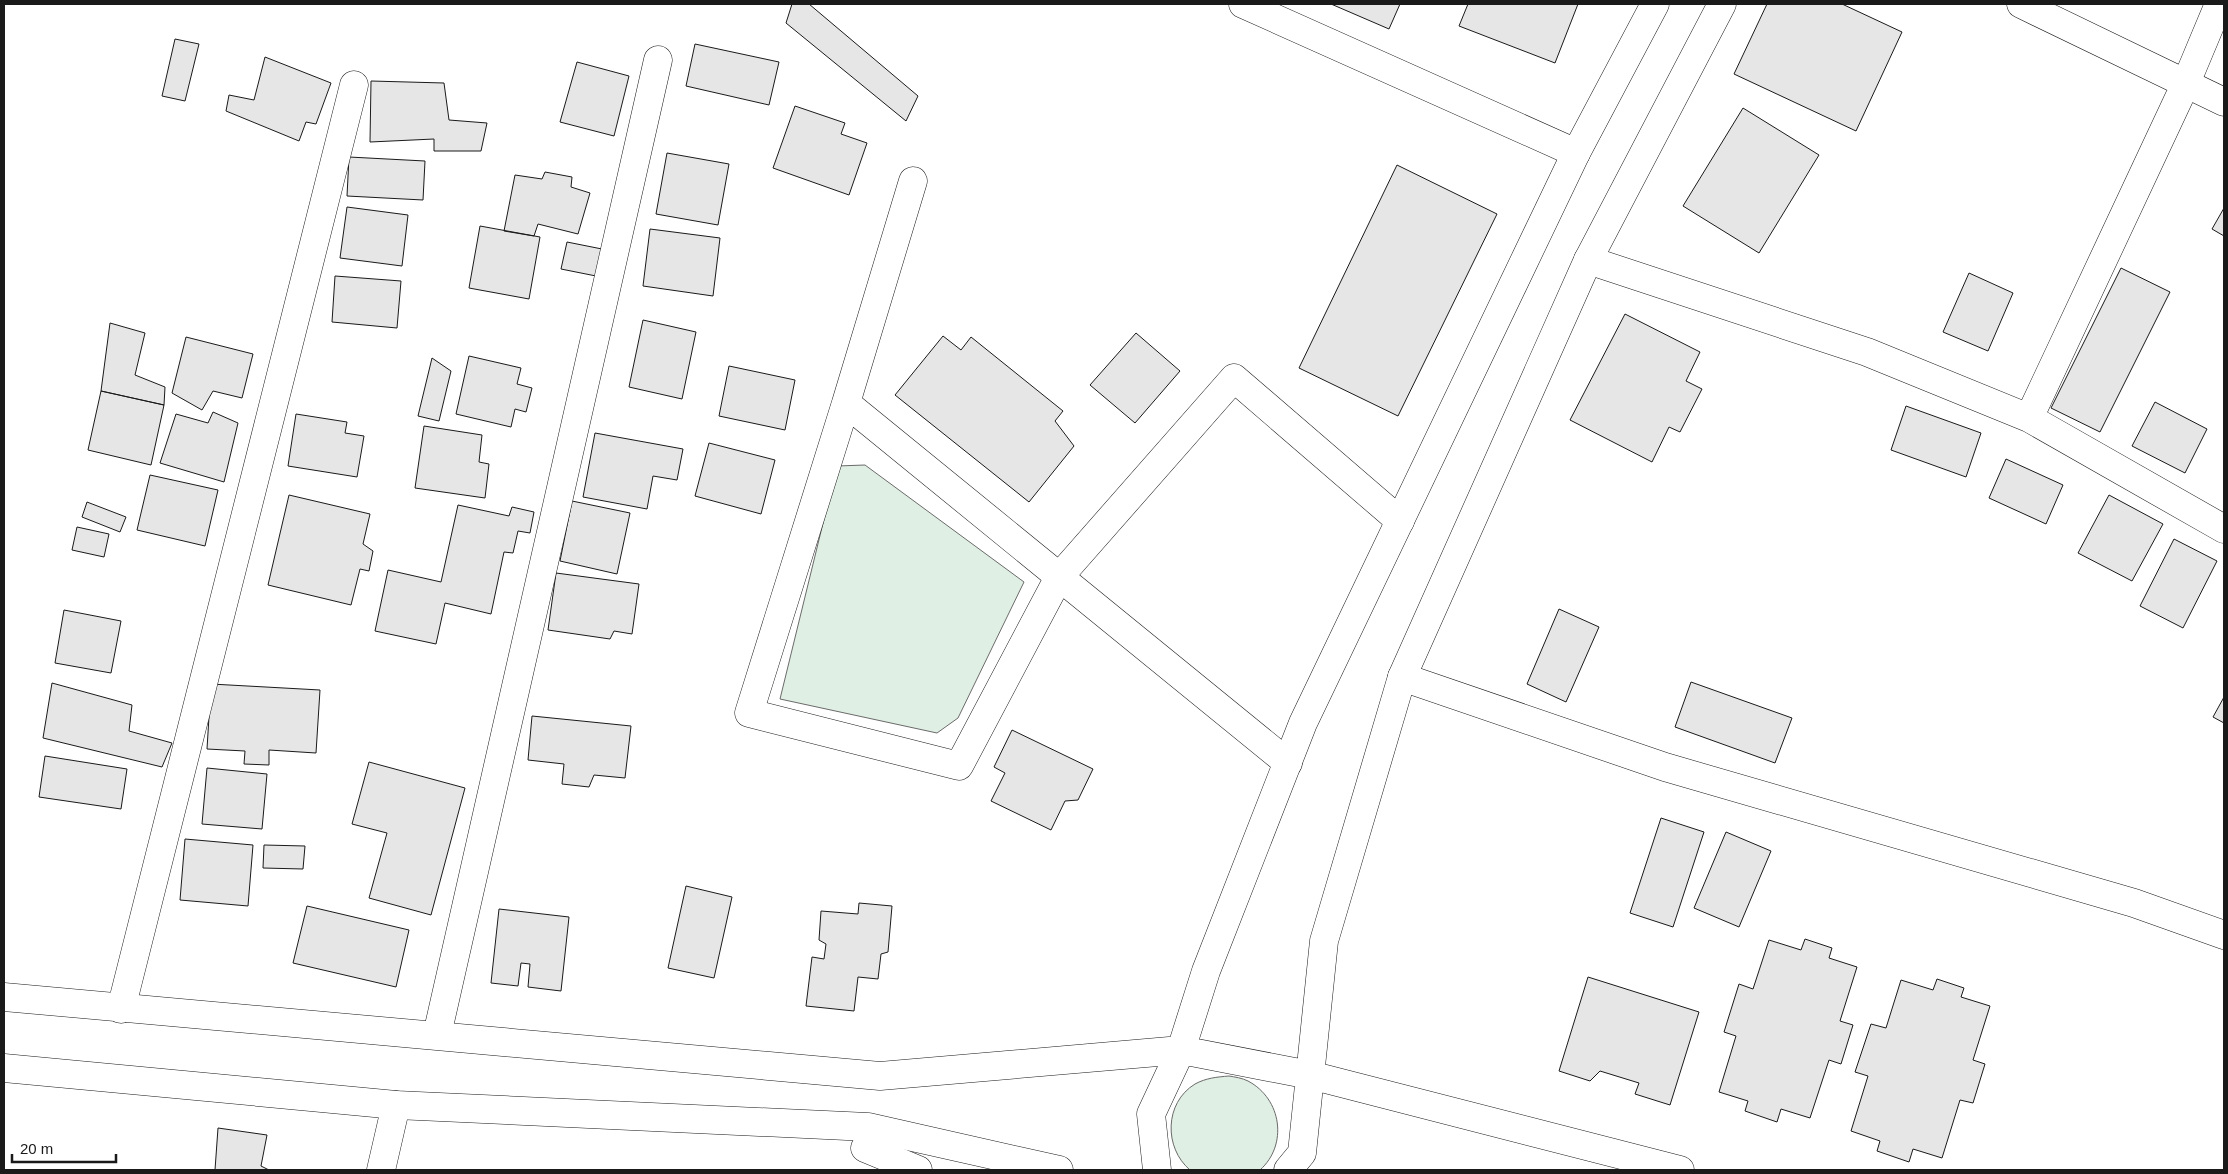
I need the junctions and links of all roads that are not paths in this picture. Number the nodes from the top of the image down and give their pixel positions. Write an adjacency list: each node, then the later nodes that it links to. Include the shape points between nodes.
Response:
1 (1243, 4): 10 (street)
2 (1655, 4): 10 (street)
3 (1722, 4): 12 (street)
4 (2021, 4): 7 (street)
5 (2219, 4): 7 (street)
6 (658, 60): 23 (street)
7 (2186, 84): 9 (street); 14 (street)
8 (354, 85): 22 (street)
9 (2224, 102)
10 (1576, 153): 15 (street)
11 (913, 181): 13 (street)
12 (1588, 260): 14 (street, via 1867,352); 18 (street)
13 (846, 403): 17 (street); 17 (street, via 749,713 959,766)
14 (2029, 418): 16 (street)
15 (1400, 521): 17 (street, via 1234,378); 19 (street)
16 (2224, 529)
17 (1059, 577): 19 (street)
18 (1402, 677): 20 (street, via 1665,767 2134,903); 26 (street, via 1324,941)
19 (1288, 763): 24 (street, via 1206,971)
20 (2224, 935)
21 (4, 998): 22 (street)
22 (121, 1009): 23 (street)
23 (437, 1035): 24 (street, via 880,1076)
24 (1181, 1050): 26 (street); 32 (street, via 1152,1114)
25 (4, 1068): 27 (street)
26 (1310, 1074): 33 (street, via 1302,1152); 34 (street)
27 (396, 1105): 28 (street); 29 (street)
28 (864, 1148): 30 (street); 31 (street)
29 (381, 1170)
30 (918, 1170)
31 (1059, 1170)
32 (1157, 1170)
33 (1288, 1170)
34 (1680, 1170)

